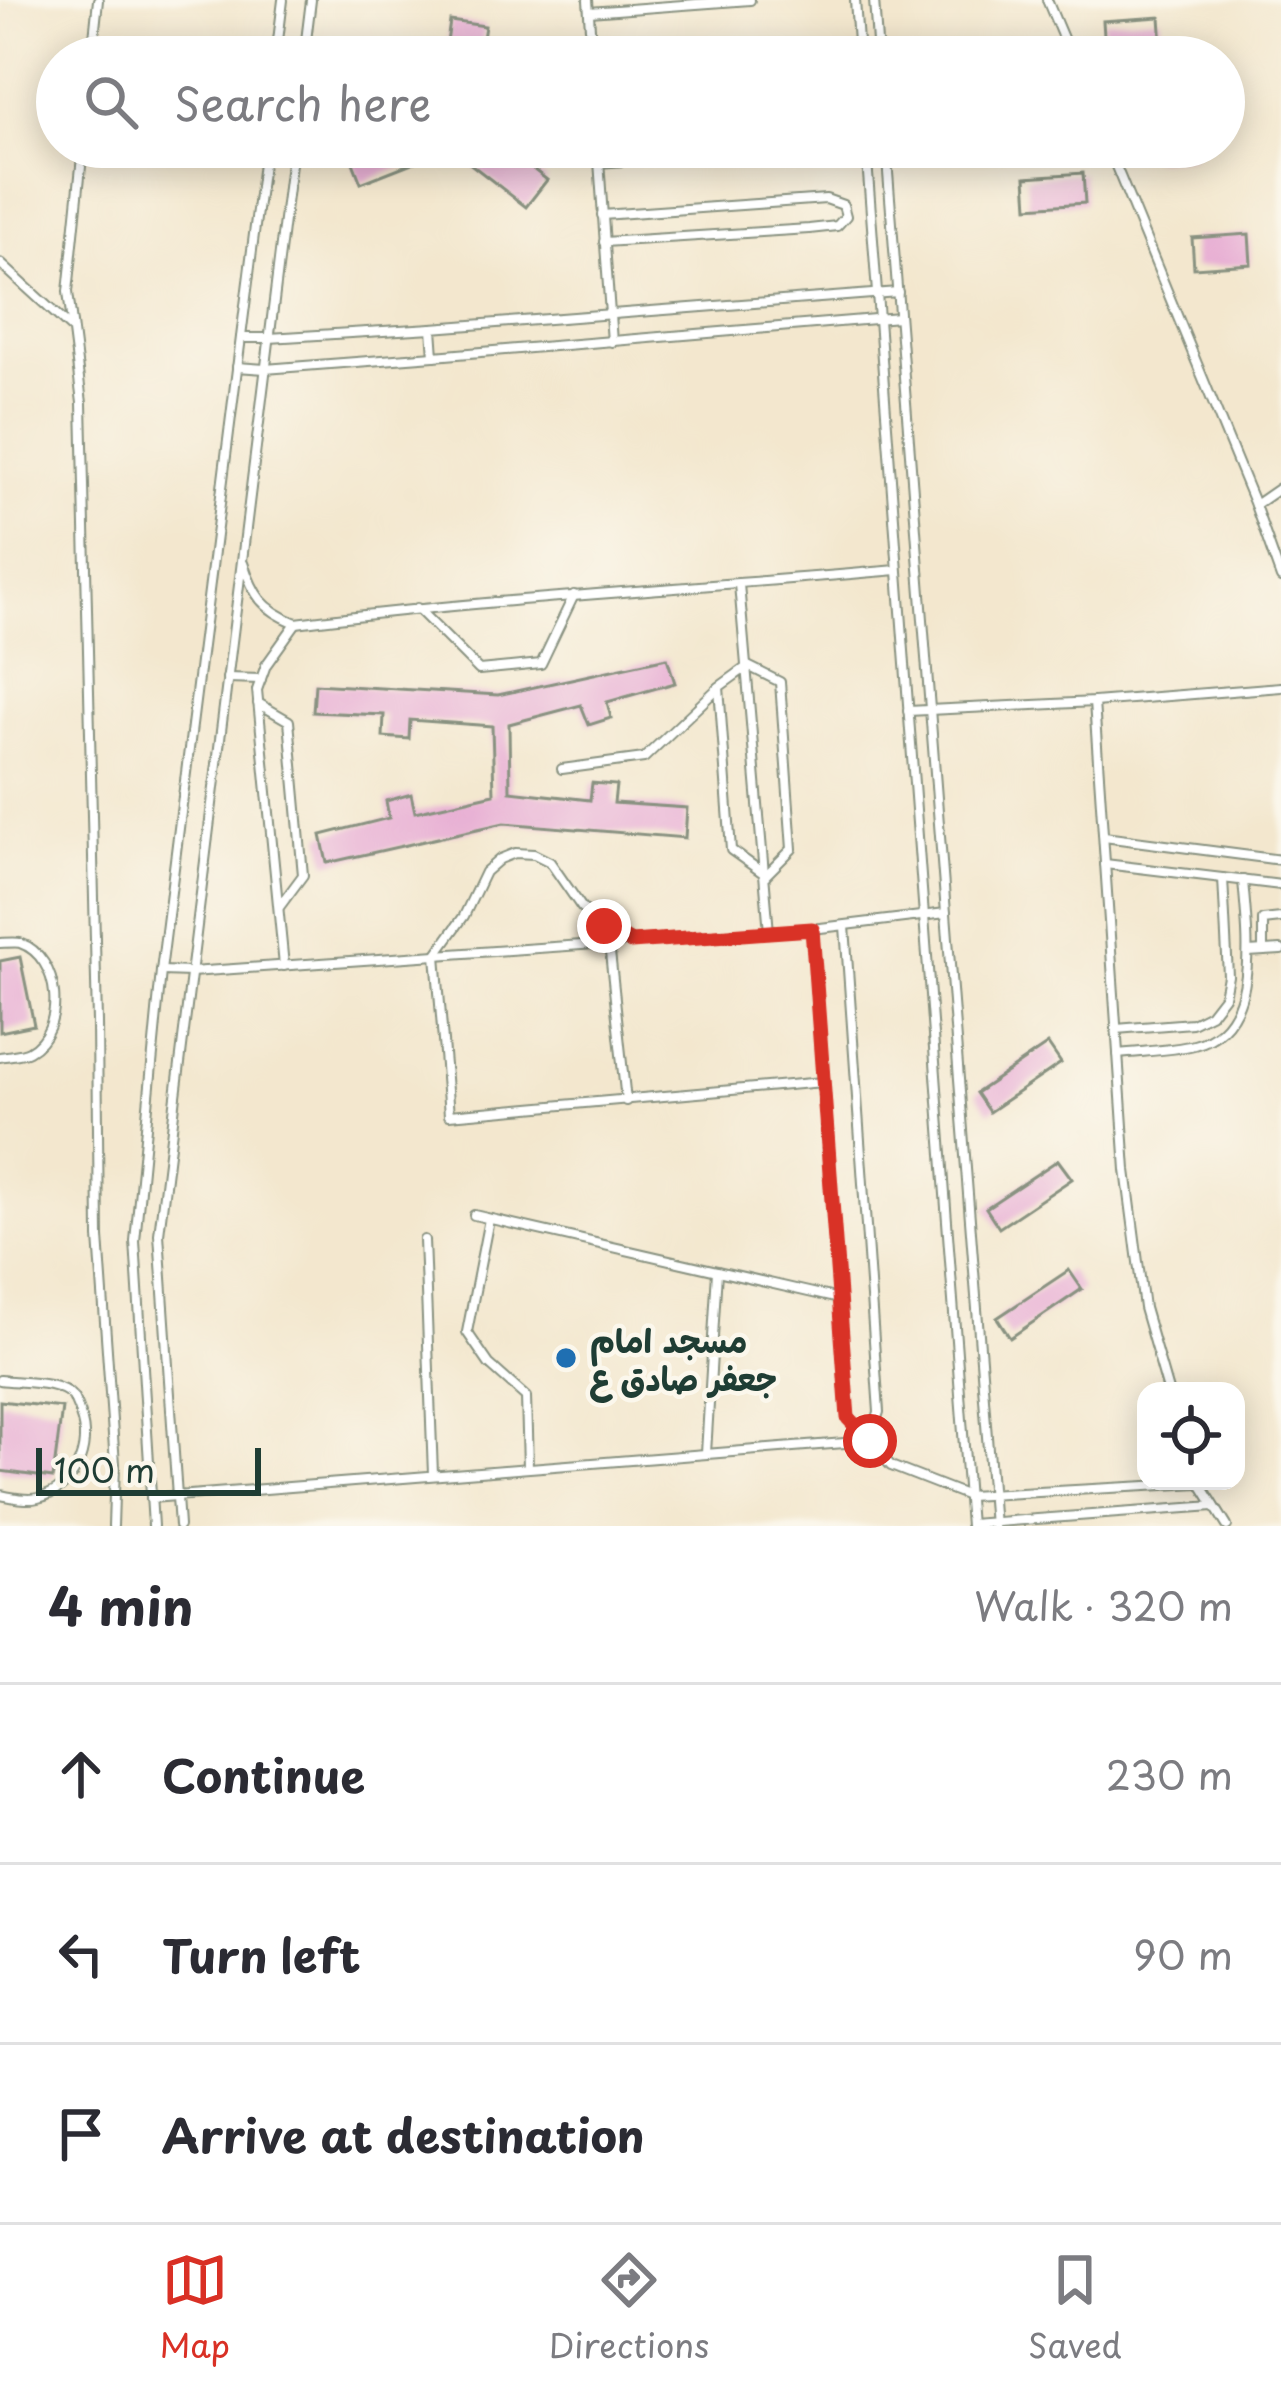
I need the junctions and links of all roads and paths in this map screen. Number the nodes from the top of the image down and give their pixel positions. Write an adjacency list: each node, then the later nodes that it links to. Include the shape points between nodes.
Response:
1 (98, 0): 10 (lane)
2 (283, 0): 11 (lane)
3 (311, 0): 12 (lane)
4 (589, 0): 9 (lane)
5 (750, 0): 9 (lane)
6 (855, 0): 14 (lane)
7 (874, 0): 15 (lane)
8 (1047, 0): 16 (lane)
9 (589, 12): 13 (lane)
10 (94, 36)
11 (279, 36)
12 (307, 36)
13 (591, 36)
14 (858, 36)
15 (877, 36)
16 (1062, 36)
17 (81, 168): 33 (lane, via 68,292)
18 (262, 168): 34 (lane)
19 (290, 168): 35 (lane)
20 (599, 168): 24 (lane)
21 (867, 168): 28 (lane)
22 (888, 168): 27 (lane)
23 (1117, 168): 41 (lane)
24 (602, 215): 25 (lane); 25 (lane, via 826,199 843,205 846,216 837,226 809,230)
25 (604, 242): 29 (lane)
26 (0, 262): 33 (lane)
27 (898, 292): 28 (lane); 30 (lane)
28 (876, 294): 29 (lane); 31 (lane)
29 (608, 315): 32 (lane); 36 (lane)
30 (900, 317): 31 (lane); 56 (lane)
31 (878, 318): 36 (lane); 43 (lane)
32 (432, 328): 35 (lane); 37 (lane)
33 (72, 329): 109 (lane, via 82,403 99,1237)
34 (241, 338): 35 (lane); 38 (lane)
35 (269, 338): 39 (lane)
36 (612, 342): 37 (lane)
37 (434, 356): 39 (lane)
38 (237, 367): 39 (lane); 81 (lane)
39 (265, 369): 42 (lane)
40 (1281, 487): 41 (lane)
41 (1255, 505): 44 (lane)
42 (242, 557): 48 (lane, via 251,590); 50 (lane)
43 (897, 570): 45 (lane); 57 (lane)
44 (1281, 578)
45 (740, 584): 46 (lane); 49 (lane)
46 (574, 594): 47 (lane); 47 (lane, via 541,664 479,670)
47 (417, 608): 48 (lane)
48 (296, 623): 51 (lane)
49 (748, 665): 52 (lane); 62 (lane); 62 (lane, via 780,682 792,849)
50 (226, 678): 51 (lane); 82 (lane)
51 (261, 679): 55 (lane)
52 (719, 687): 58 (lane, via 644,758); 62 (lane, via 731,850)
53 (1281, 687): 54 (lane)
54 (1094, 701): 56 (lane); 59 (lane)
55 (259, 703): 66 (lane); 66 (lane, via 289,721 303,875)
56 (930, 709): 57 (lane); 67 (lane)
57 (908, 711): 68 (lane)
58 (562, 769)
59 (1103, 837): 60 (lane); 61 (lane)
60 (1281, 860)
61 (1105, 864): 63 (lane); 83 (lane)
62 (766, 874): 72 (lane)
63 (1223, 878): 64 (lane); 83 (lane, via 1224,996 1192,1023)
64 (1243, 880): 65 (lane); 78 (lane)
65 (1281, 884)
66 (279, 908): 80 (lane)
67 (946, 913): 68 (lane); 104 (lane)
68 (923, 914): 70 (lane); 103 (lane)
69 (1281, 918): 77 (lane, via 1263,920)
70 (844, 926): 71 (lane); 95 (lane, via 879,1412)
71 (812, 929): 72 (lane); 86 (lane)
72 (769, 932): 73 (lane)
73 (631, 942): 75 (lane); 79 (lane, via 582,908 550,862 515,853 485,872)
74 (0, 943): 85 (lane, via 37,954 54,986 42,1039)
75 (609, 944): 79 (lane); 87 (lane)
76 (1281, 950): 77 (lane)
77 (1263, 951): 78 (lane)
78 (1248, 952): 84 (lane, via 1240,1007 1226,1028 1197,1045)
79 (436, 956): 80 (lane); 87 (lane, via 449,1115)
80 (284, 966): 82 (lane)
81 (161, 971): 82 (lane); 105 (lane, via 135,1240)
82 (191, 973): 102 (lane, via 159,1234)
83 (1117, 1029): 84 (lane)
84 (1118, 1054): 94 (lane, via 1144,1308)
85 (0, 1057)
86 (823, 1082): 87 (lane); 92 (lane)
87 (626, 1100)
88 (474, 1215): 89 (lane)
89 (490, 1220): 91 (lane); 97 (lane, via 467,1332 526,1397)
90 (424, 1240): 98 (lane)
91 (717, 1271): 92 (lane); 96 (lane)
92 (839, 1299): 95 (lane, via 848,1418)
93 (0, 1381): 101 (lane, via 59,1388 74,1398 84,1424 78,1467 53,1492)
94 (1165, 1382)
95 (870, 1441): 96 (lane); 103 (lane, via 891,1466)
96 (706, 1453): 97 (lane)
97 (528, 1467): 98 (lane)
98 (433, 1474): 102 (lane)
99 (1137, 1486): 104 (lane)
100 (1205, 1490): 106 (lane)
101 (0, 1495)
102 (177, 1496): 105 (lane); 111 (lane)
103 (968, 1496): 104 (lane); 108 (lane)
104 (992, 1496): 107 (lane)
105 (151, 1498): 110 (lane)
106 (1214, 1506): 107 (lane); 112 (lane)
107 (993, 1524): 108 (lane)
108 (970, 1525)
109 (113, 1526)
110 (152, 1526)
111 (179, 1526)
112 (1227, 1526)

